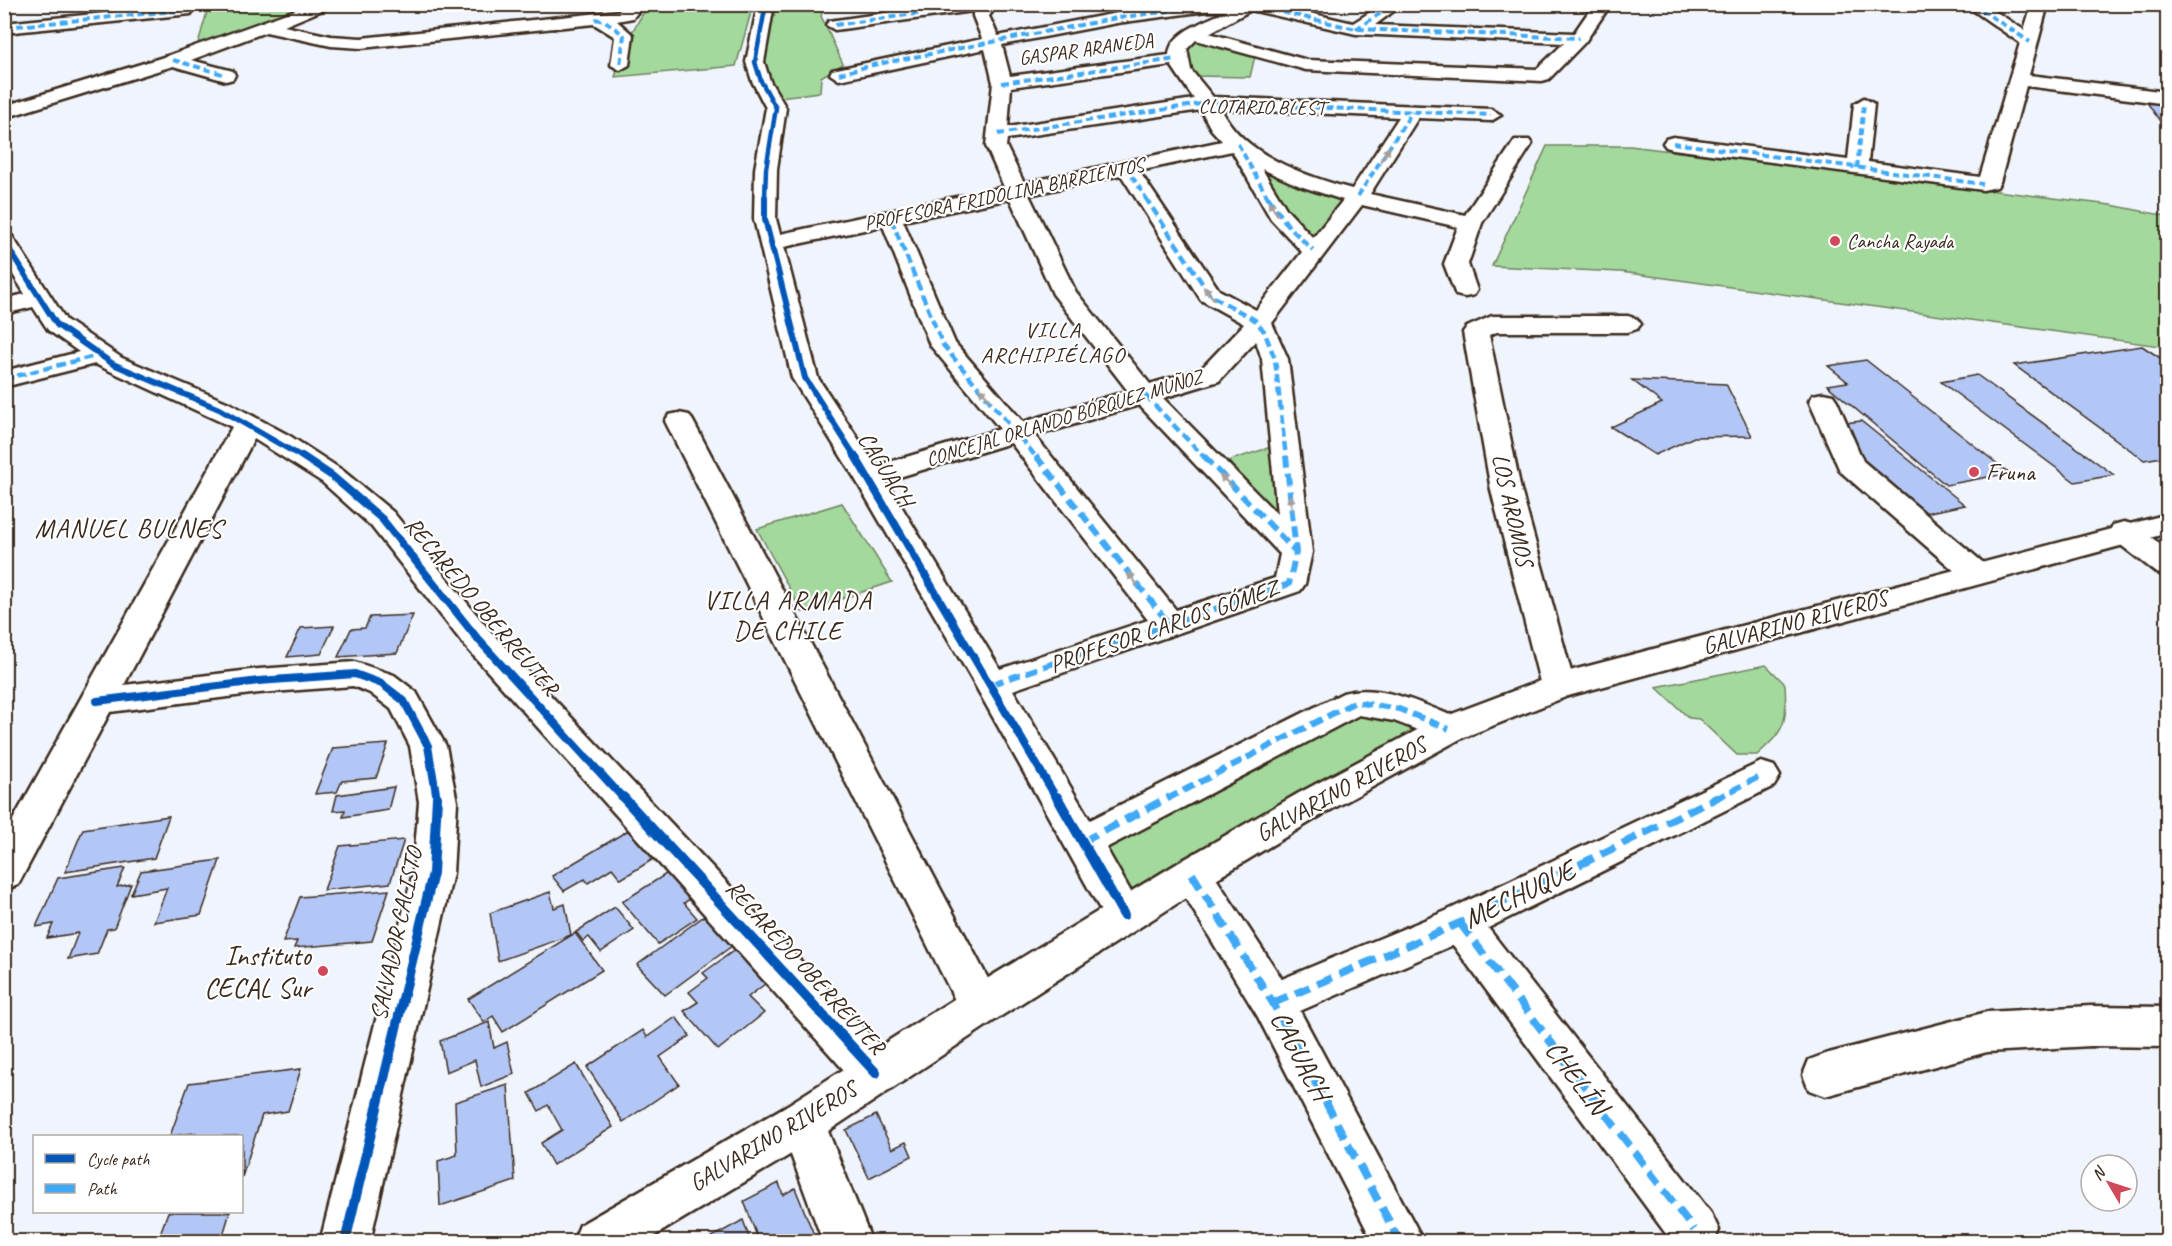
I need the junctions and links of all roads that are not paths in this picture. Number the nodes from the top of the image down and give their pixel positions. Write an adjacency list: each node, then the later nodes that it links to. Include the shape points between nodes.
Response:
1 (33, 4): 18 (street)
2 (329, 4): 16 (street)
3 (636, 4): 14 (street, via 627,14)
4 (766, 4): 47 (street, CAGUACH, via 755,62 776,108 766,169 765,219)
5 (990, 4): 12 (street); 21 (street, via 981,16)
6 (1395, 4): 17 (street)
7 (1592, 4): 11 (street)
8 (1972, 4): 22 (street)
9 (2040, 4): 22 (street)
10 (1251, 5): 17 (street); 19 (street); 21 (street, via 1166,11)
11 (1603, 5): 20 (street)
12 (909, 9): 15 (street)
13 (185, 10): 18 (street)
14 (595, 19): 16 (street, via 361,43); 25 (street, via 605,21 624,35)
15 (835, 25)
16 (265, 27): 24 (street)
17 (1356, 29): 20 (street)
18 (10, 33)
19 (1193, 34): 20 (street, via 1306,65 1542,75); 23 (street, via 1178,47)
20 (1579, 38)
21 (992, 41): 26 (street); 29 (street)
22 (2030, 42): 28 (street)
23 (1176, 59): 29 (street, GASPAR ARANEDA); 31 (street, via 1186,79)
24 (174, 60): 27 (street); 33 (street)
25 (620, 65)
26 (838, 74)
27 (226, 75)
28 (2018, 79): 30 (street); 41 (street, via 1992,179 1983,184)
29 (1002, 83): 36 (street)
30 (2168, 98)
31 (1208, 103): 34 (street, CLOTARIO BLEST); 36 (street, CLOTARIO BLEST); 38 (street, via 1223,131)
32 (1864, 104): 41 (street)
33 (4, 112)
34 (1412, 112): 35 (street, CLOTARIO BLEST); 43 (street, CONCEJAL ORLANDO BÓRQUEZ MUÑOZ, one-way to 34)
35 (1491, 115)
36 (998, 134): 42 (street, via 996,146)
37 (1673, 143): 41 (street)
38 (1238, 144): 40 (street, PROFESORA FRIDOLINA BARRIENTOS); 43 (street, via 1286,173); 48 (street, one-way to 38, via 1284,223)
39 (1522, 144): 45 (street)
40 (1126, 167): 42 (street, PROFESORA FRIDOLINA BARRIENTOS); 52 (street, one-way to 40, via 1224,307 1209,295)
41 (1857, 168)
42 (1016, 192): 44 (street, PROFESORA FRIDOLINA BARRIENTOS); 56 (street, via 1065,294)
43 (1358, 196): 45 (street); 48 (street, CONCEJAL ORLANDO BÓRQUEZ MUÑOZ)
44 (891, 219): 47 (street, PROFESORA FRIDOLINA BARRIENTOS); 60 (street, one-way to 44, via 943,345)
45 (1471, 224): 49 (street, via 1456,264)
46 (4, 241): 50 (street, RECAREDO OBERREUTER)
47 (770, 243): 61 (street, CAGUACH, via 805,378)
48 (1313, 250): 52 (street, CONCEJAL ORLANDO BÓRQUEZ MUÑOZ)
49 (1464, 290)
50 (38, 298): 51 (street); 54 (street, RECAREDO OBERREUTER, via 57,325)
51 (4, 307)
52 (1259, 323): 56 (street, CONCEJAL ORLANDO BÓRQUEZ MUÑOZ, via 1210,375); 64 (street, PROFESOR CARLOS GÓMEZ, one-way to 52, via 1275,359)
53 (1628, 324): 69 (street, LOS AROMOS, via 1492,324 1476,332 1506,490)
54 (99, 355): 55 (street); 59 (street, RECAREDO OBERREUTER)
55 (4, 379)
56 (1145, 395): 60 (street, CONCEJAL ORLANDO BÓRQUEZ MUÑOZ); 64 (street, one-way to 56)
57 (1822, 401): 66 (street, via 1850,465)
58 (679, 421): 79 (street)
59 (248, 424): 70 (street); 81 (street, RECAREDO OBERREUTER, via 332,476 382,519 477,638)
60 (1017, 432): 61 (street, CONCEJAL ORLANDO BÓRQUEZ MUÑOZ); 67 (street, one-way to 60)
61 (869, 477): 68 (street, CAGUACH)
62 (2168, 522): 63 (street, GALVARINO RIVEROS)
63 (2124, 532): 65 (street); 66 (street, GALVARINO RIVEROS)
64 (1296, 552): 67 (street, PROFESOR CARLOS GÓMEZ, via 1288,584)
65 (2168, 566)
66 (1976, 573): 69 (street, GALVARINO RIVEROS)
67 (1170, 625): 68 (street, PROFESOR CARLOS GÓMEZ)
68 (992, 684): 73 (street, CAGUACH)
69 (1558, 686): 71 (street, GALVARINO RIVEROS)
70 (97, 701): 74 (street); 85 (street, SALVADOR CALISTO, via 355,674 382,684 404,701 428,746 438,802 434,873)
71 (1449, 729): 73 (street, via 1399,710 1355,702); 75 (street, GALVARINO RIVEROS)
72 (1761, 776): 77 (street, MECHUQUE)
73 (1082, 842): 76 (street, CAGUACH)
74 (4, 874)
75 (1192, 874): 76 (street, GALVARINO RIVEROS); 78 (street, CAGUACH)
76 (1124, 915): 79 (street, GALVARINO RIVEROS)
77 (1460, 923): 78 (street, MECHUQUE); 84 (street, CHELÍN)
78 (1273, 1003): 88 (street, CAGUACH)
79 (980, 1006): 81 (street, GALVARINO RIVEROS)
80 (2168, 1027): 82 (street, via 2091,1026 1987,1032)
81 (876, 1073): 83 (street, GALVARINO RIVEROS)
82 (1825, 1075)
83 (802, 1122): 86 (street, GALVARINO RIVEROS); 87 (street)
84 (1694, 1230)
85 (345, 1242)
86 (597, 1242)
87 (848, 1242)
88 (1400, 1242)

